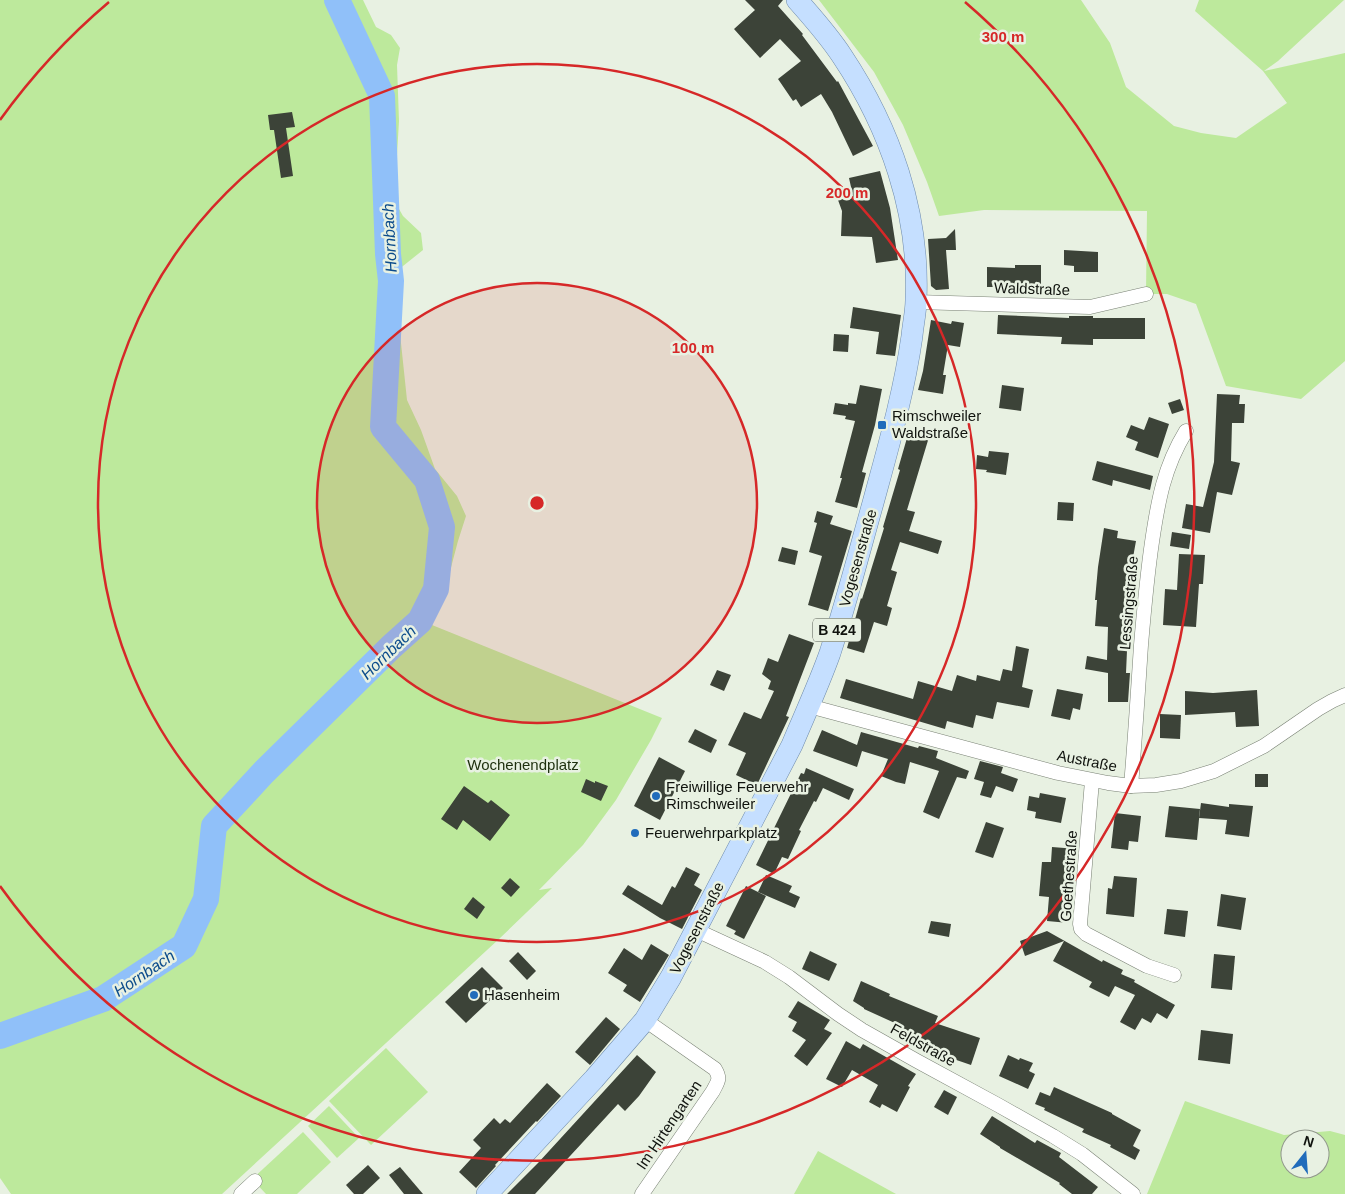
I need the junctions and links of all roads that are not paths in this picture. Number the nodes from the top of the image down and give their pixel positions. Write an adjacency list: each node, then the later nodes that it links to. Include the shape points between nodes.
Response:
1 (798, 0): 3 (main road, Vogesenstraße / B 424, via 842,55 892,152 913,230)
2 (1146, 294): 3 (street, Waldstraße, via 1090,307)
3 (916, 302): 6 (main road, Vogesenstraße / B 424, via 908,359 891,436 840,619)
4 (1186, 430): 8 (street, Lessingstraße, via 1169,463 1156,511 1144,605)
5 (1345, 695): 8 (street, Austraße, via 1332,700 1264,746 1214,771 1181,781)
6 (809, 706): 7 (street, Austraße); 9 (main road, Vogesenstraße / B 424)
7 (1092, 780): 8 (street, Austraße); 10 (street, Goethestraße, via 1081,929 1147,966)
8 (1131, 786)
9 (696, 930): 11 (main road, Vogesenstraße / B 424); 16 (street, Feldstraße, via 765,962 862,1030 1082,1154)
10 (1174, 975)
11 (645, 1020): 14 (main road, Vogesenstraße / B 424, via 594,1080); 15 (street, Im Hirtengarten, via 715,1069 719,1079)
12 (255, 1182): 13 (street)
13 (241, 1194)
14 (487, 1194)
15 (642, 1194)
16 (1133, 1194)

